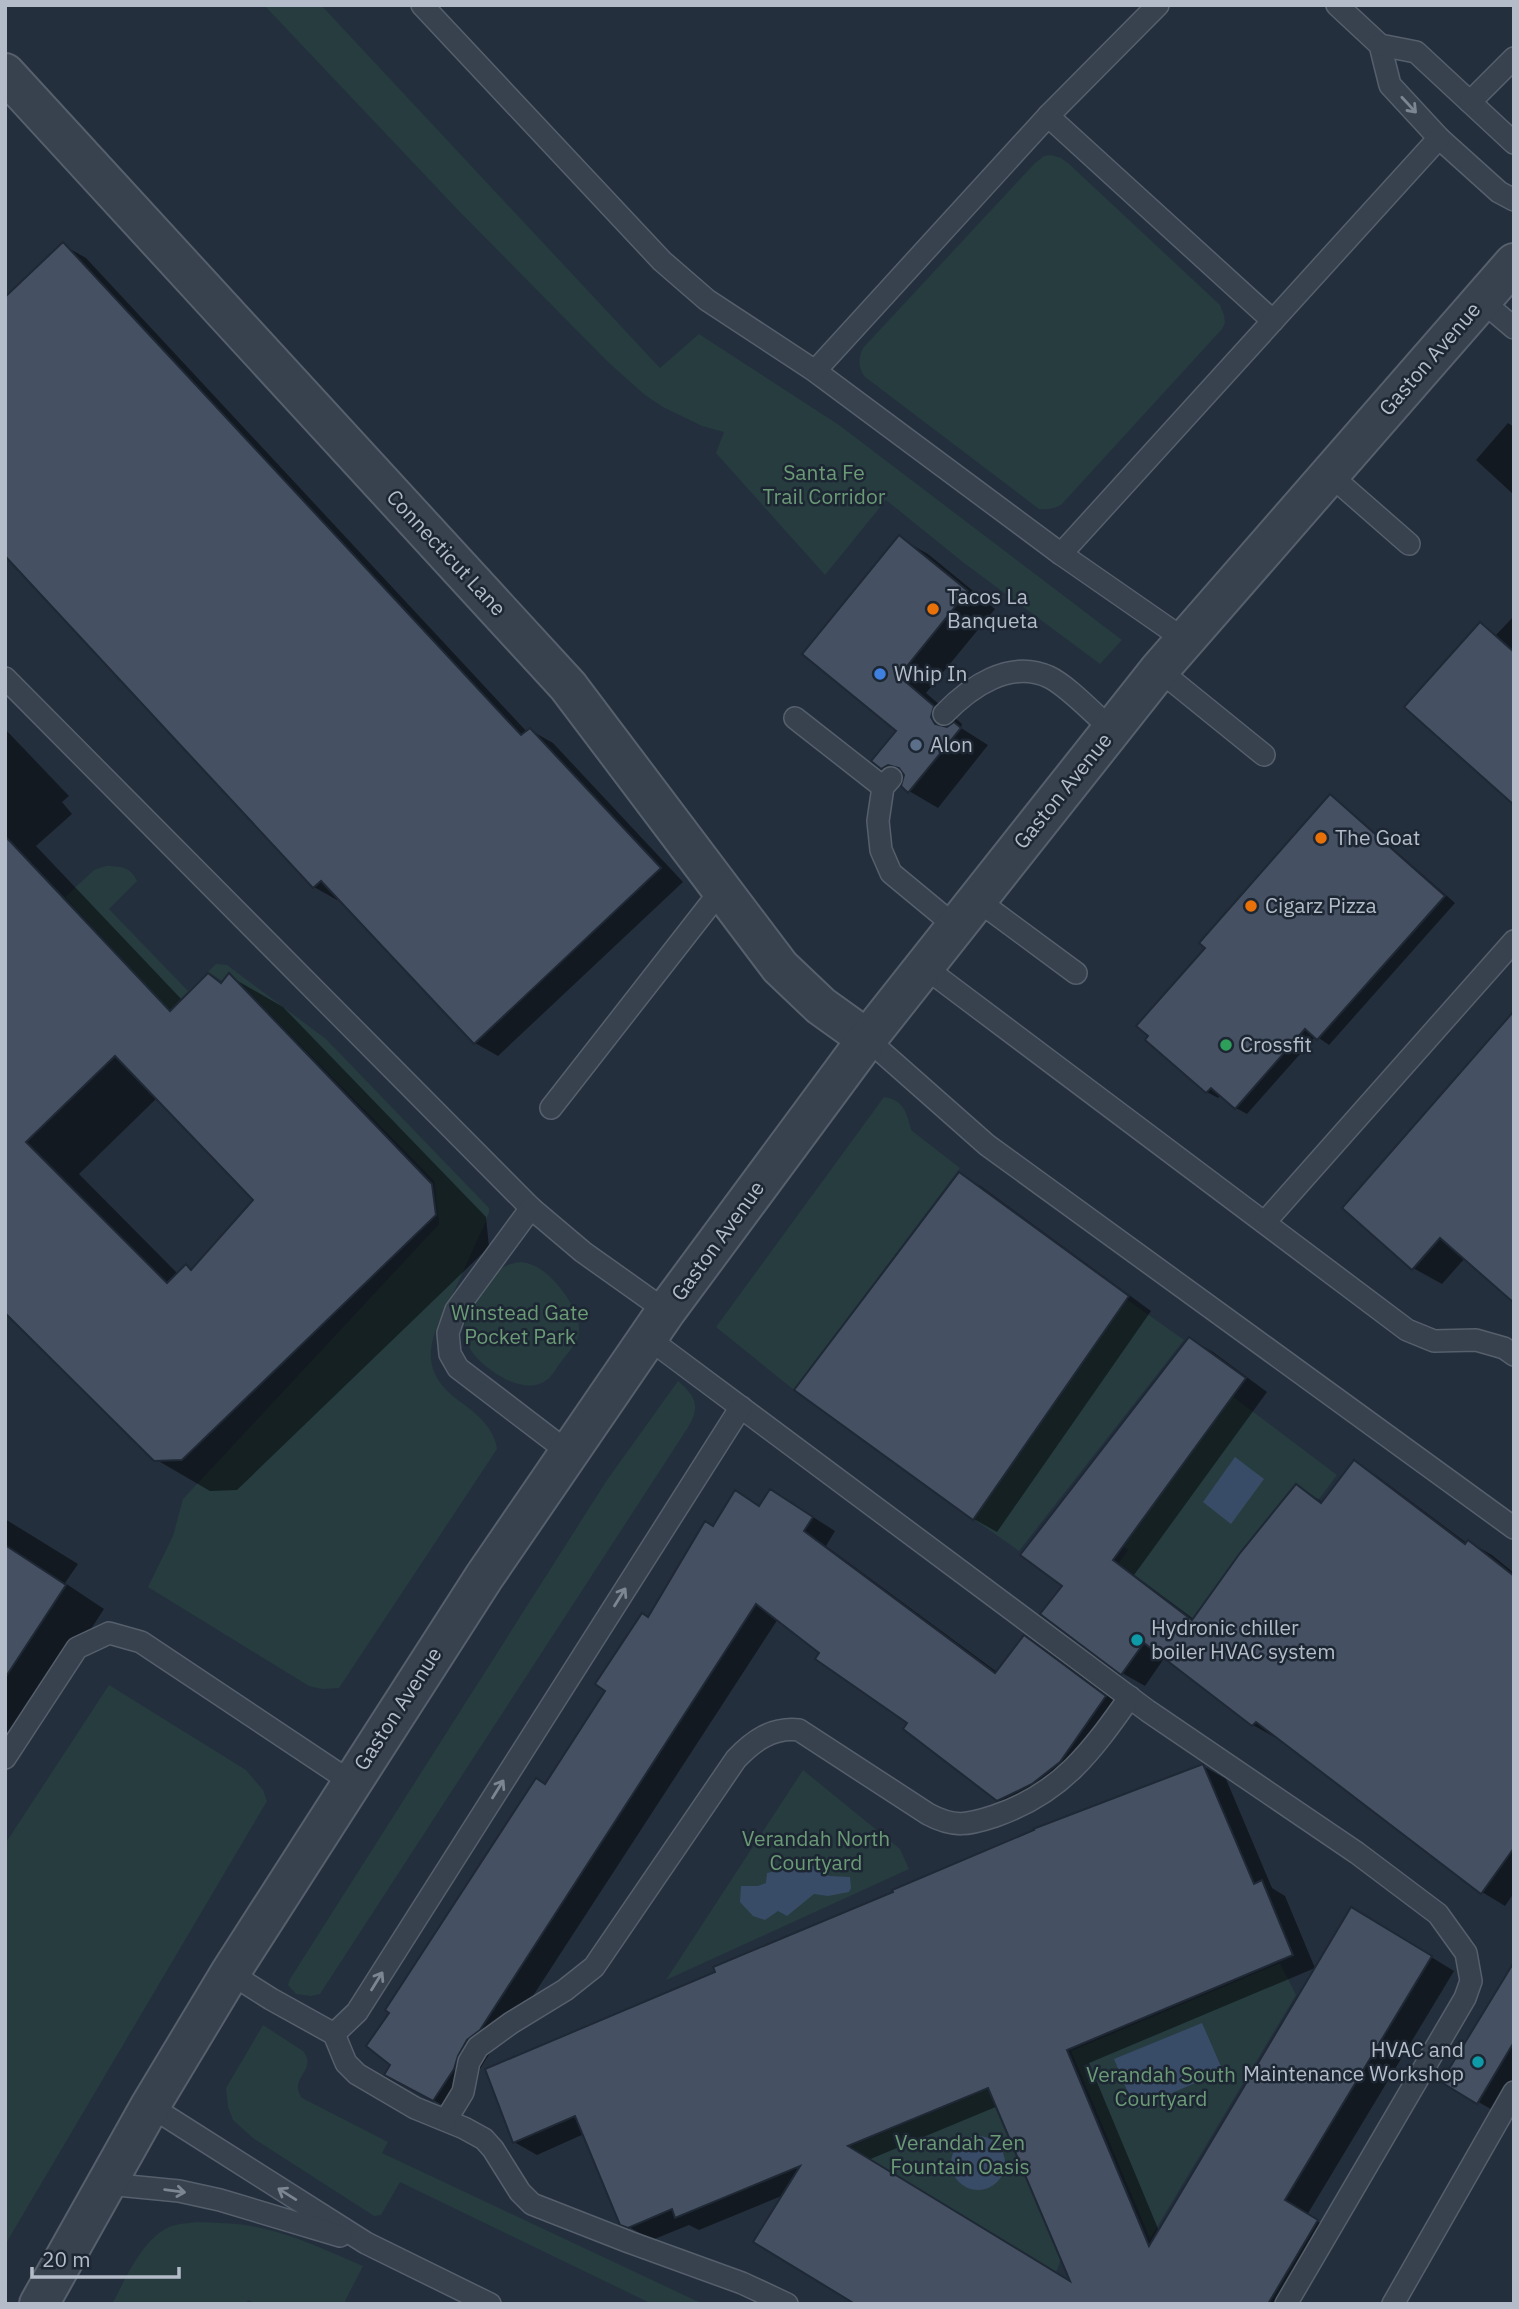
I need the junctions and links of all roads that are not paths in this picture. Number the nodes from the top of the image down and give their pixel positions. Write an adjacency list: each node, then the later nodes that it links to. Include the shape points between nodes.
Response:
1 (422, 5): 16 (lane, via 662,261 707,300)
2 (1158, 5): 8 (lane)
3 (1338, 5): 4 (lane)
4 (1380, 46): 7 (lane, via 1416,52); 9 (lane, one-way to 9, via 1390,85)
5 (1514, 58): 7 (lane)
6 (7, 78): 27 (street, Connecticut Lane, via 568,686)
7 (1470, 102): 10 (lane)
8 (1048, 116): 14 (lane); 16 (lane)
9 (1439, 138): 11 (lane); 14 (lane)
10 (1514, 143)
11 (1514, 200)
12 (1514, 263): 13 (street, Gaston Avenue)
13 (1481, 300): 15 (lane); 17 (street, Gaston Avenue)
14 (1273, 321): 19 (lane)
15 (1514, 328)
16 (815, 371): 19 (lane)
17 (1329, 474): 18 (lane); 20 (street, Gaston Avenue)
18 (1409, 544)
19 (1061, 554): 20 (lane)
20 (1185, 640): 21 (street, Gaston Avenue)
21 (1159, 670): 25 (street, Gaston Avenue); 26 (lane)
22 (5, 678): 34 (lane)
23 (944, 714): 25 (lane, via 993,676 1022,671 1049,677)
24 (795, 718): 28 (lane, via 887,783 878,821 880,850 891,873)
25 (1112, 730): 28 (street, Gaston Avenue)
26 (1264, 755)
27 (722, 889): 32 (street, Connecticut Lane, via 780,967 821,1006); 33 (lane)
28 (966, 913): 30 (street, Gaston Avenue); 31 (lane)
29 (1514, 941): 35 (lane)
30 (923, 966): 32 (street, Gaston Avenue); 35 (lane)
31 (1076, 973)
32 (867, 1039): 36 (street, Gaston Avenue); 40 (lane, via 996,1152)
33 (551, 1108)
34 (531, 1208): 36 (lane); 39 (lane, via 456,1310 448,1333 450,1354 458,1368)
35 (1265, 1222): 37 (lane, via 1407,1330 1434,1341 1476,1340)
36 (657, 1325): 38 (lane); 39 (street, Gaston Avenue)
37 (1514, 1355)
38 (741, 1407): 41 (lane); 45 (lane, one-way to 38, via 357,2012)
39 (568, 1452): 43 (street, Gaston Avenue)
40 (1514, 1528)
41 (1130, 1697): 48 (lane, via 1097,1743 1059,1783 1009,1811 964,1825 939,1820 799,1730 774,1731 759,1739 736,1759 594,1968 478,2047 469,2062 463,2092); 54 (lane, via 1438,1914 1466,1952 1471,1981 1465,1998)
42 (5, 1758): 43 (lane, via 77,1648 109,1633 141,1642)
43 (351, 1782): 44 (street, Gaston Avenue)
44 (230, 1973): 45 (lane); 47 (street, Gaston Avenue)
45 (334, 2034): 48 (lane, via 346,2063 357,2074 415,2108)
46 (1514, 2092): 55 (lane)
47 (150, 2106): 49 (street, Gaston Avenue); 50 (lane, one-way to 47)
48 (446, 2120): 53 (lane, via 484,2139 532,2204)
49 (107, 2184): 50 (lane, one-way to 50, via 220,2200); 51 (street, Gaston Avenue)
50 (366, 2243): 52 (lane)
51 (39, 2304)
52 (490, 2304)
53 (786, 2304)
54 (1286, 2304)
55 (1393, 2304)

